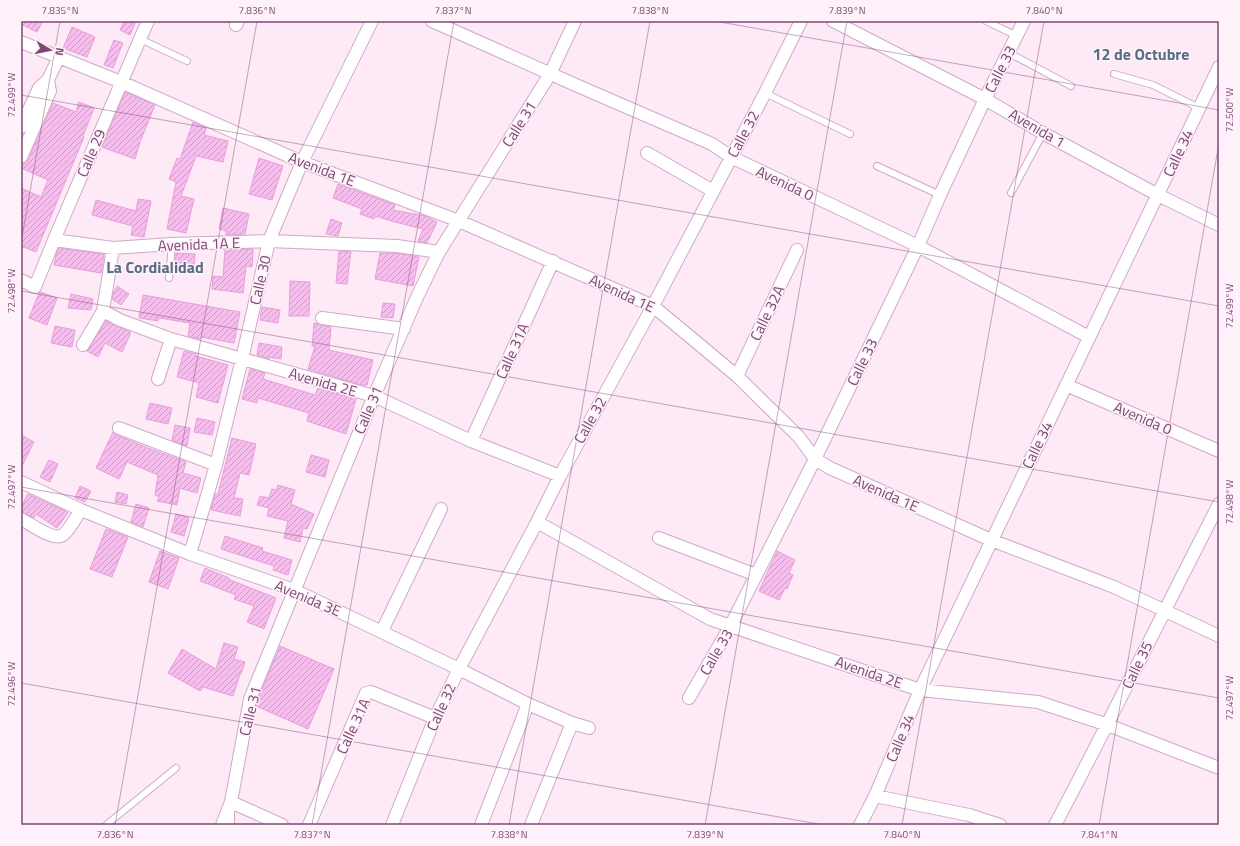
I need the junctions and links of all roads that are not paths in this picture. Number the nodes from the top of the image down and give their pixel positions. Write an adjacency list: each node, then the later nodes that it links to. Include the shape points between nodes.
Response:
1 (148, 21): 10 (street, Calle 29)
2 (372, 21): 30 (street, Calle 30)
3 (432, 21): 16 (street, Avenida 0)
4 (575, 21): 16 (street, Calle 31)
5 (801, 21): 21 (street, Calle 32)
6 (833, 21): 22 (street, Avenida 1)
7 (986, 21): 9 (lane)
8 (1024, 21): 9 (street, Calle 33)
9 (1017, 36): 12 (street, Calle 33)
10 (140, 38): 14 (lane); 19 (street, Calle 29)
11 (21, 42): 13 (street, Avenida 1E)
12 (1009, 52): 20 (lane); 22 (street, Calle 33)
13 (59, 58): 18 (street); 19 (street, Avenida 1E)
14 (187, 61)
15 (1219, 67): 23 (street, Calle 34)
16 (550, 74): 29 (street, Avenida 0, via 712,144); 36 (street, Calle 31)
17 (1114, 74): 23 (lane, via 1153,85)
18 (48, 80): 24 (street, via 39,88); 28 (street, via 50,90)
19 (121, 82): 30 (street, Avenida 1E); 38 (street, Calle 29)
20 (1071, 86)
21 (765, 93): 26 (lane); 29 (street, Calle 32)
22 (985, 99): 25 (street, Avenida 1); 34 (street, Calle 33)
23 (1199, 108): 35 (street, Calle 34)
24 (21, 127)
25 (1043, 133): 33 (lane); 35 (street, Avenida 1)
26 (850, 134)
27 (647, 153): 32 (street)
28 (21, 157)
29 (731, 157): 32 (street, Calle 32); 41 (street, Avenida 0)
30 (302, 162): 36 (street, Avenida 1E); 39 (street, Calle 30)
31 (877, 166): 34 (lane)
32 (713, 191): 48 (street, Calle 32)
33 (1011, 193)
34 (940, 195): 41 (street, Calle 33)
35 (1158, 195): 37 (street, Avenida 1); 52 (street, Calle 34)
36 (459, 221): 44 (street, Calle 31); 45 (street, Avenida 1E)
37 (1219, 225)
38 (54, 240): 42 (street, Avenida 1A E); 47 (street, Calle 29, via 35,287)
39 (268, 241): 40 (street, Avenida 1A E); 44 (street, Avenida 1A E, via 397,246); 55 (street, Calle 30)
40 (172, 244): 42 (street, Avenida 1A E); 46 (lane)
41 (918, 246): 52 (street, Avenida 0); 63 (street, Calle 33)
42 (113, 248): 49 (street)
43 (797, 250): 56 (street, Calle 32A)
44 (439, 252): 51 (street, Calle 31)
45 (552, 261): 48 (street, Avenida 1E); 61 (street, Calle 31A)
46 (169, 278)
47 (21, 280)
48 (653, 306): 56 (street, Avenida 1E); 65 (street, Calle 32)
49 (103, 311): 53 (street, Avenida 2E); 54 (street)
50 (322, 318): 51 (street)
51 (404, 329): 59 (street, Calle 31)
52 (1089, 337): 58 (street, Calle 34)
53 (171, 339): 55 (street, Avenida 2E); 57 (street)
54 (84, 345)
55 (242, 359): 59 (street, Avenida 2E); 64 (street, Calle 30)
56 (737, 376): 63 (street, Avenida 1E, via 799,437)
57 (158, 379)
58 (1066, 385): 62 (street, Avenida 0); 73 (street, Calle 34)
59 (374, 396): 61 (street, Avenida 2E); 76 (street, Calle 31)
60 (119, 428): 64 (street)
61 (471, 441): 65 (street, Avenida 2E)
62 (1219, 451)
63 (815, 459): 73 (street, Avenida 1E); 75 (street, Calle 33)
64 (216, 465): 74 (street, Calle 30)
65 (560, 476): 71 (street, Calle 32)
66 (21, 482): 69 (street, Avenida 3E)
67 (1219, 504): 77 (street, Calle 35)
68 (441, 509): 79 (street)
69 (81, 510): 70 (street, via 64,535 58,537); 74 (street, Avenida 3E)
70 (21, 519)
71 (537, 522): 78 (street, Avenida 2E, via 710,619); 81 (street, Calle 32)
72 (660, 538): 75 (street)
73 (991, 540): 77 (street, Avenida 1E, via 1114,586); 82 (street, Calle 34)
74 (190, 554): 76 (street, Avenida 3E)
75 (756, 575): 78 (street, Calle 33)
76 (294, 590): 79 (street, Avenida 3E); 92 (street, Calle 31, via 250,699)
77 (1164, 610): 80 (street, Avenida 1E); 87 (street, Calle 35)
78 (731, 625): 82 (street, Avenida 2E); 83 (street, Calle 33)
79 (382, 631): 81 (street, Avenida 3E)
80 (1219, 636)
81 (459, 668): 84 (street, Avenida 3E); 85 (street, Calle 32)
82 (920, 690): 87 (street, Avenida 2E, via 1038,702); 91 (street, Calle 34)
83 (689, 698)
84 (528, 704): 86 (street, Avenida 3E); 99 (street)
85 (435, 718): 97 (street, Calle 31A, via 371,692 366,693); 98 (street, Calle 32)
86 (572, 723): 88 (street, Avenida 3E); 100 (street)
87 (1108, 725): 90 (street, Avenida 2E); 103 (street, Calle 35)
88 (588, 728)
89 (176, 768): 93 (lane)
90 (1219, 768)
91 (875, 796): 101 (street, Calle 34); 102 (street, via 969,815)
92 (231, 802): 94 (street, Calle 31); 95 (lane); 96 (street)
93 (106, 825)
94 (222, 825)
95 (232, 825)
96 (282, 825)
97 (309, 825)
98 (392, 825)
99 (481, 825)
100 (531, 825)
101 (860, 825)
102 (1000, 825)
103 (1055, 825)

